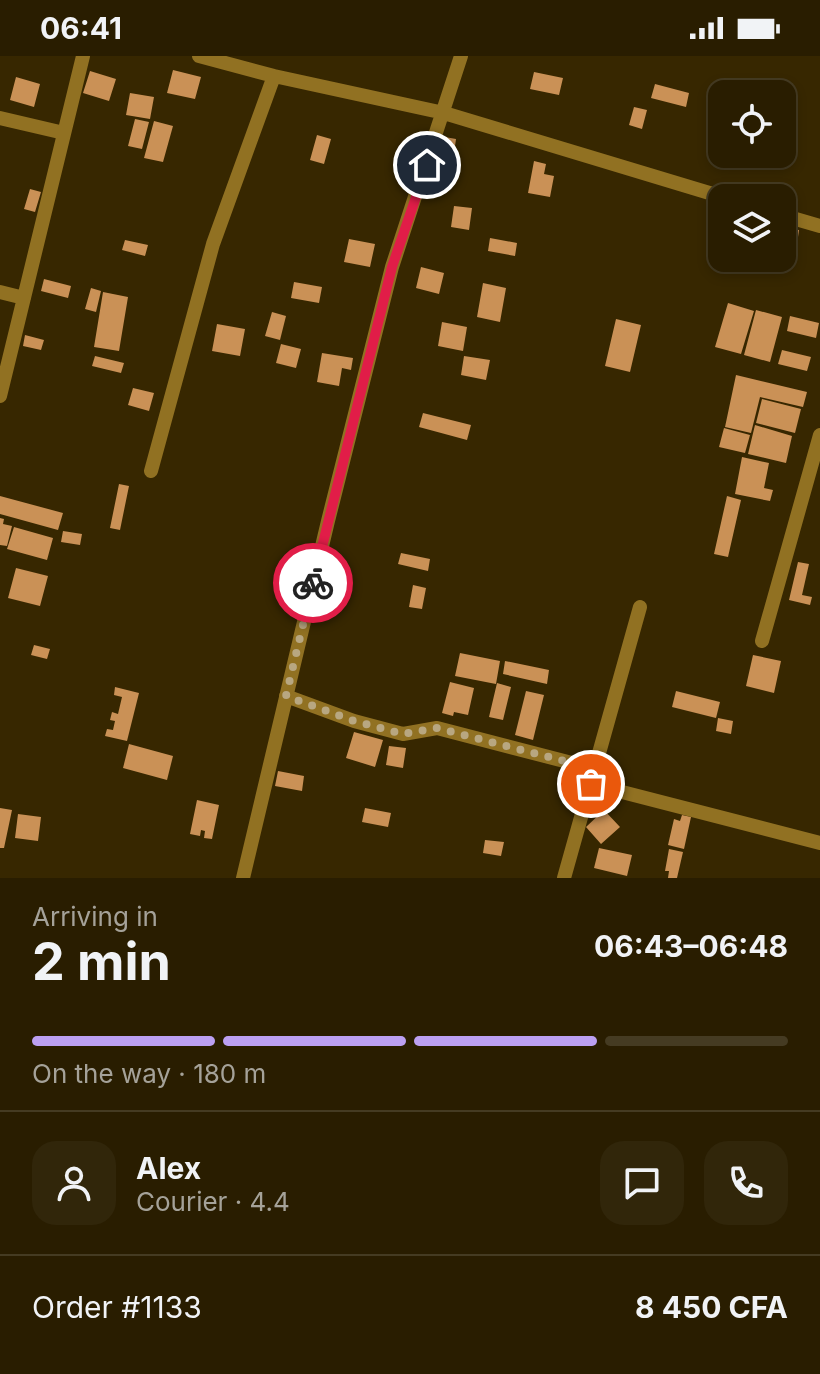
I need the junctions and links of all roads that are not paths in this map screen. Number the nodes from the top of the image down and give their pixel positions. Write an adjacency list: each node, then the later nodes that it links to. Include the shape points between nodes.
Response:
1 (83, 56): 7 (street)
2 (199, 56): 4 (street)
3 (461, 56): 5 (street)
4 (274, 76): 5 (street); 15 (street, via 213,244)
5 (444, 113): 8 (street); 18 (street, via 392,267)
6 (0, 118): 7 (street)
7 (64, 133): 12 (street)
8 (708, 193)
9 (796, 219): 10 (street)
10 (820, 226)
11 (0, 292): 12 (street)
12 (24, 298): 13 (street)
13 (0, 396)
14 (820, 435): 17 (street)
15 (151, 471)
16 (640, 607): 19 (street)
17 (762, 641)
18 (286, 696): 19 (street, via 403,734 437,728); 21 (street)
19 (593, 776): 20 (street); 22 (street)
20 (820, 843)
21 (243, 878)
22 (564, 878)

